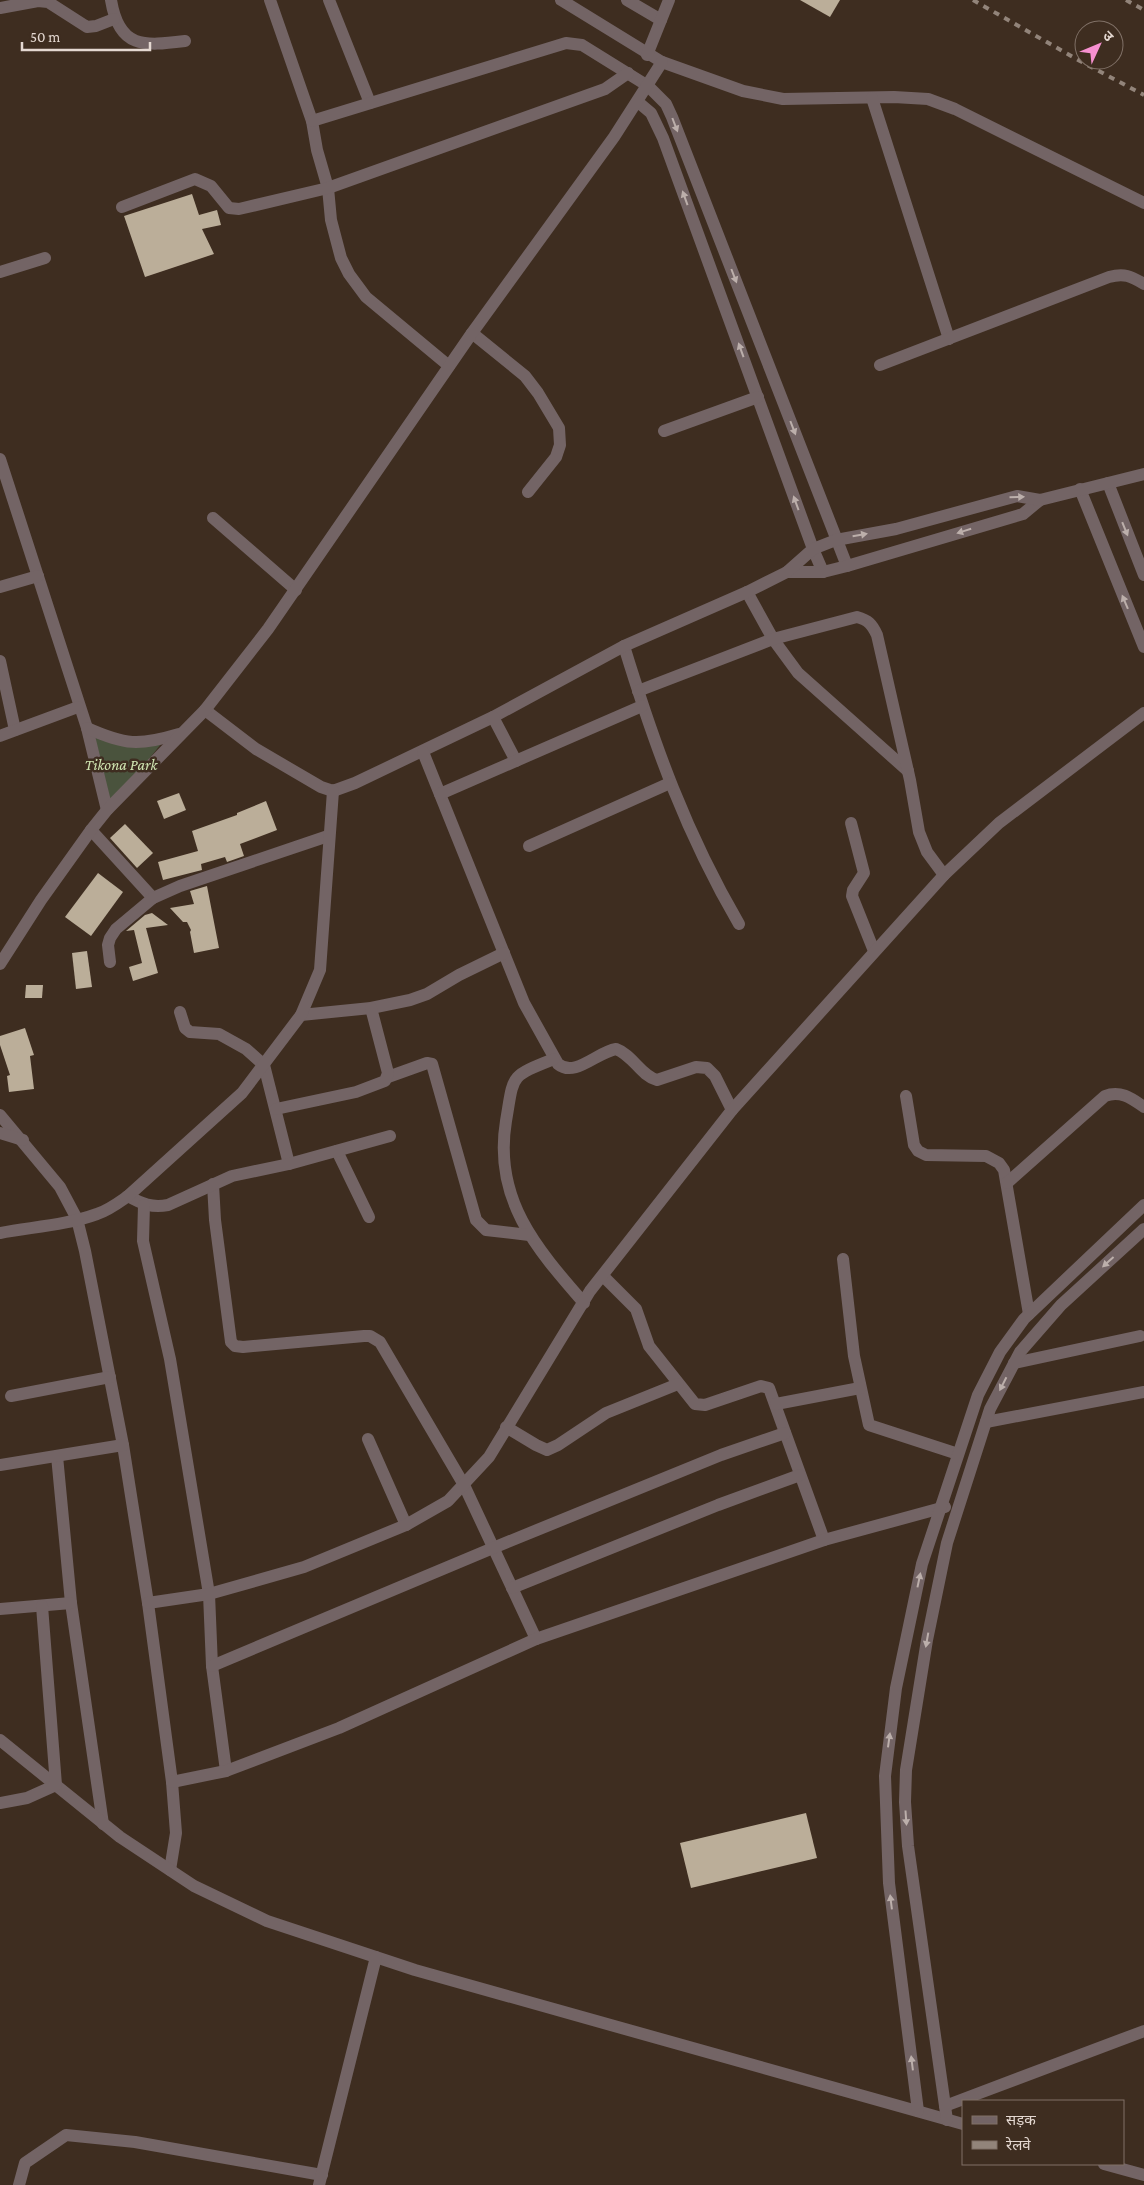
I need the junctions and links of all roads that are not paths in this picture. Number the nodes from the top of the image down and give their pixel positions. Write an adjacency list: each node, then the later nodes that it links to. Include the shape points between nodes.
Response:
1 (111, 0): 8 (street)
2 (270, 0): 18 (street)
3 (329, 0): 17 (street)
4 (561, 0): 11 (street)
5 (627, 0): 9 (street)
6 (668, 0): 9 (street)
7 (0, 8): 8 (street, via 38,1 48,2 87,27)
8 (114, 19): 10 (street, via 139,43 151,45)
9 (661, 20): 11 (street)
10 (186, 41)
11 (647, 55): 12 (street)
12 (662, 62): 14 (street); 15 (street, via 743,90 783,99)
13 (628, 74): 14 (street); 17 (street, via 582,46 566,43); 19 (street, via 605,89)
14 (648, 86): 16 (street); 39 (street, one-way to 39, via 666,104 672,118)
15 (872, 98): 20 (street, via 928,99 955,109); 26 (street)
16 (638, 102): 25 (street); 29 (street, one-way to 16, via 664,138 651,113)
17 (370, 103): 18 (street)
18 (312, 121): 19 (street)
19 (328, 188): 21 (street, via 239,209 229,208 211,186 196,179); 28 (street, via 331,220 350,274 366,297)
20 (1144, 203)
21 (122, 207)
22 (45, 258): 23 (street)
23 (0, 272)
24 (1144, 284): 26 (street, via 1121,274 1109,277)
25 (472, 333): 28 (street); 36 (street, via 525,376 559,428 560,444 556,457)
26 (949, 339): 27 (street)
27 (880, 365)
28 (449, 366): 47 (street)
29 (758, 397): 30 (street); 40 (street, one-way to 29)
30 (664, 431)
31 (0, 459): 34 (street)
32 (1144, 474): 33 (street)
33 (1108, 483): 35 (street); 44 (street, one-way to 44)
34 (4, 486): 45 (street)
35 (1080, 489): 37 (street); 51 (street, one-way to 35)
36 (528, 492)
37 (1040, 500): 39 (street, one-way to 37, via 896,529 1017,496); 41 (street, one-way to 41, via 1023,514)
38 (213, 518): 47 (street)
39 (836, 540): 40 (street); 41 (street)
40 (813, 549): 42 (street); 43 (street)
41 (847, 566): 43 (street)
42 (787, 572): 43 (street); 48 (street)
43 (823, 572)
44 (1144, 575)
45 (38, 576): 46 (street); 55 (street)
46 (0, 587)
47 (296, 590): 56 (street)
48 (747, 592): 49 (street); 50 (street)
49 (773, 639): 53 (street); 66 (street, via 798,674); 66 (street, via 857,617 866,619 877,635)
50 (624, 646): 53 (street); 59 (street)
51 (1144, 647)
52 (0, 661): 57 (street)
53 (638, 691): 54 (street)
54 (642, 706): 65 (street); 67 (street)
55 (78, 707): 60 (street); 61 (street)
56 (205, 710): 62 (street); 68 (street, via 285,767)
57 (5, 712): 61 (street)
58 (1144, 713): 75 (street, via 999,823)
59 (493, 717): 64 (street); 65 (street)
60 (87, 728): 62 (street, via 133,743 152,742); 70 (street)
61 (15, 730): 63 (street)
62 (182, 733): 70 (street)
63 (0, 736)
64 (423, 752): 68 (street); 69 (street)
65 (516, 761): 69 (street)
66 (908, 771): 75 (street, via 922,843)
67 (670, 783): 74 (street); 77 (street, via 714,881)
68 (333, 791): 73 (street)
69 (440, 794): 79 (street)
70 (107, 810): 72 (street)
71 (851, 823): 78 (street, via 864,873 852,896)
72 (91, 830): 76 (street); 81 (street)
73 (328, 836): 76 (street); 84 (street, via 320,970)
74 (529, 846)
75 (944, 875): 78 (street)
76 (153, 898): 80 (street, via 122,923 110,938)
77 (739, 924)
78 (874, 951): 91 (street)
79 (504, 953): 82 (street, via 427,994); 85 (street, via 524,1003)
80 (110, 962)
81 (0, 964)
82 (371, 1008): 84 (street); 87 (street)
83 (180, 1012): 86 (street, via 185,1028 190,1032 219,1034 246,1049)
84 (301, 1014): 86 (street)
85 (554, 1059): 91 (street, via 562,1068 573,1068 616,1049 646,1075 657,1080 696,1067 707,1068 715,1076); 107 (street, via 517,1076 504,1138 506,1178)
86 (264, 1065): 90 (street); 100 (street, via 228,1108)
87 (388, 1077): 90 (street, via 381,1084 356,1092); 107 (street, via 432,1064 476,1220 486,1230)
88 (906, 1096): 98 (street, via 914,1146 918,1151 926,1155 986,1156 1004,1170)
89 (1144, 1107): 98 (street, via 1120,1093 1104,1096)
90 (276, 1109): 97 (street)
91 (732, 1110): 109 (street)
92 (0, 1115): 95 (street)
93 (0, 1133): 95 (street)
94 (390, 1136): 96 (street)
95 (23, 1140): 104 (street, via 60,1187)
96 (337, 1151): 97 (street); 103 (street)
97 (289, 1164): 99 (street, via 253,1171)
98 (1007, 1183): 111 (street)
99 (214, 1184): 102 (street, via 168,1205); 129 (street, via 214,1220 235,1346 243,1348 364,1336 374,1338 386,1351)
100 (128, 1196): 102 (street); 104 (street, via 104,1211)
101 (1144, 1204): 111 (street)
102 (144, 1205): 136 (street, via 143,1241 170,1359)
103 (369, 1217)
104 (76, 1219): 106 (street); 114 (street)
105 (1144, 1229): 113 (street, one-way to 113, via 1061,1305)
106 (0, 1233)
107 (529, 1235): 110 (street)
108 (843, 1259): 116 (street)
109 (603, 1276): 110 (street); 115 (street, via 636,1309 649,1346)
110 (584, 1303): 121 (street)
111 (1029, 1314): 125 (street, via 1000,1352 978,1395)
112 (1140, 1336): 113 (street)
113 (1014, 1363): 120 (street, one-way to 120)
114 (110, 1377): 118 (street); 124 (street)
115 (678, 1384): 119 (street, via 698,1406 765,1386 771,1390); 121 (street, via 606,1412 552,1448 542,1449)
116 (860, 1388): 119 (street); 125 (street, via 869,1425)
117 (1144, 1392): 120 (street)
118 (11, 1396)
119 (776, 1404): 122 (street)
120 (986, 1422): 130 (street)
121 (506, 1427): 129 (street, via 489,1457)
122 (785, 1433): 128 (street); 134 (street, via 721,1455)
123 (368, 1439): 132 (street)
124 (123, 1445): 126 (street); 137 (street)
125 (958, 1454): 131 (street)
126 (57, 1456): 127 (street); 138 (street)
127 (0, 1465)
128 (800, 1475): 133 (street); 135 (street)
129 (464, 1485): 132 (street, via 448,1501); 134 (street)
130 (960, 1501): 131 (street); 148 (street, one-way to 148, via 947,1543 927,1640)
131 (940, 1509): 133 (street); 146 (street, one-way to 131, via 896,1688 922,1564)
132 (406, 1525): 136 (street, via 304,1567)
133 (824, 1540): 141 (street)
134 (493, 1548): 135 (street); 142 (street)
135 (512, 1588): 141 (street)
136 (210, 1594): 137 (street); 142 (street)
137 (148, 1602): 145 (street)
138 (71, 1603): 139 (street); 150 (street)
139 (42, 1606): 140 (street); 147 (street)
140 (0, 1609)
141 (536, 1639): 144 (street, via 339,1728)
142 (212, 1666): 144 (street)
143 (0, 1740): 147 (street)
144 (226, 1771): 145 (street)
145 (172, 1782): 151 (street, via 176,1833)
146 (885, 1782): 148 (street); 155 (street, one-way to 146, via 889,1883)
147 (56, 1785): 149 (street, via 27,1798); 150 (street)
148 (906, 1785): 154 (street, one-way to 154, via 908,1846)
149 (0, 1803)
150 (103, 1824): 151 (street)
151 (170, 1870): 152 (street, via 194,1886 267,1921)
152 (376, 1958): 155 (street, via 621,2030); 160 (street)
153 (1144, 2031): 154 (street)
154 (945, 2106): 156 (street)
155 (918, 2111): 156 (street)
156 (947, 2120): 157 (street)
157 (962, 2124)
158 (1108, 2165): 159 (street)
159 (1144, 2175)
160 (321, 2180): 161 (street, via 135,2142 66,2135 25,2163)
161 (19, 2185)

